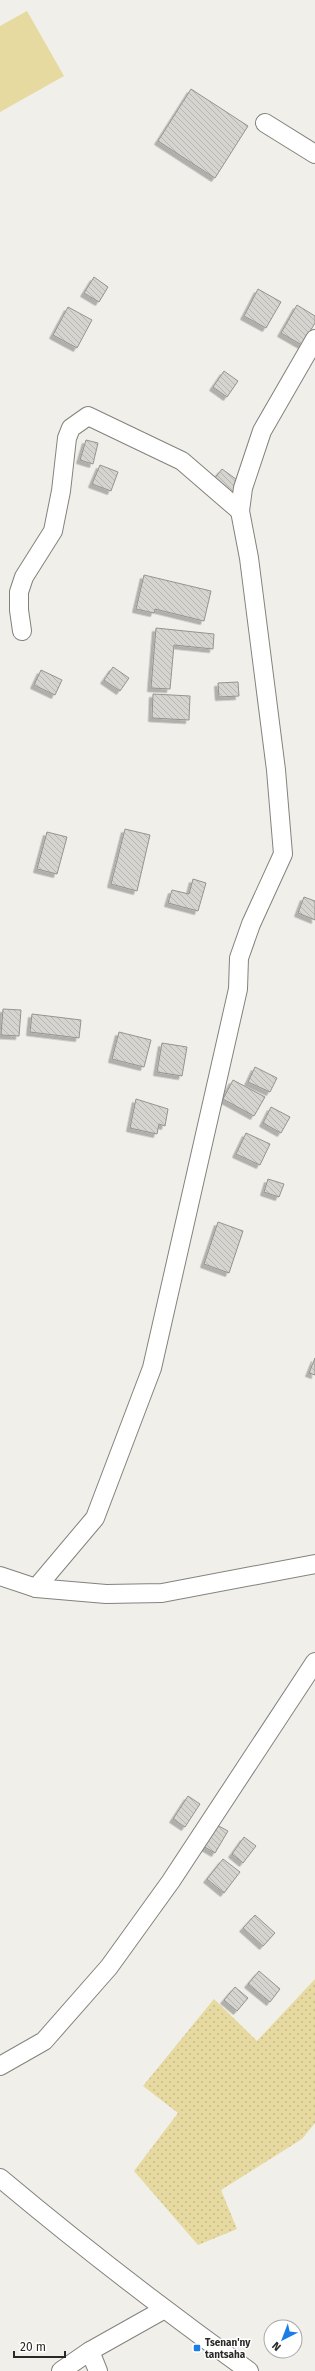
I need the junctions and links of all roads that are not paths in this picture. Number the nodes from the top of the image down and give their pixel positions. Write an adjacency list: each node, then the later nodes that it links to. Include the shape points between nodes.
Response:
1 (264, 123): 2 (street)
2 (315, 154)
3 (315, 339): 4 (street, via 262,431 244,488)
4 (240, 511): 5 (street, via 182,461 88,416 71,428 67,438 53,531 24,577 19,592 18,610); 8 (street, via 250,558 271,731 282,854 239,958 234,1004 152,1368 95,1518)
5 (22, 631)
6 (315, 1564): 8 (street, via 162,1592 106,1594)
7 (0, 1576): 8 (street)
8 (36, 1588)
9 (315, 1662): 10 (street, via 171,1881 109,1967 44,2041)
10 (0, 2066)
11 (0, 2178): 12 (street)
12 (163, 2310): 13 (street); 16 (street)
13 (90, 2351): 14 (street); 15 (street)
14 (61, 2371)
15 (98, 2371)
16 (249, 2371)

